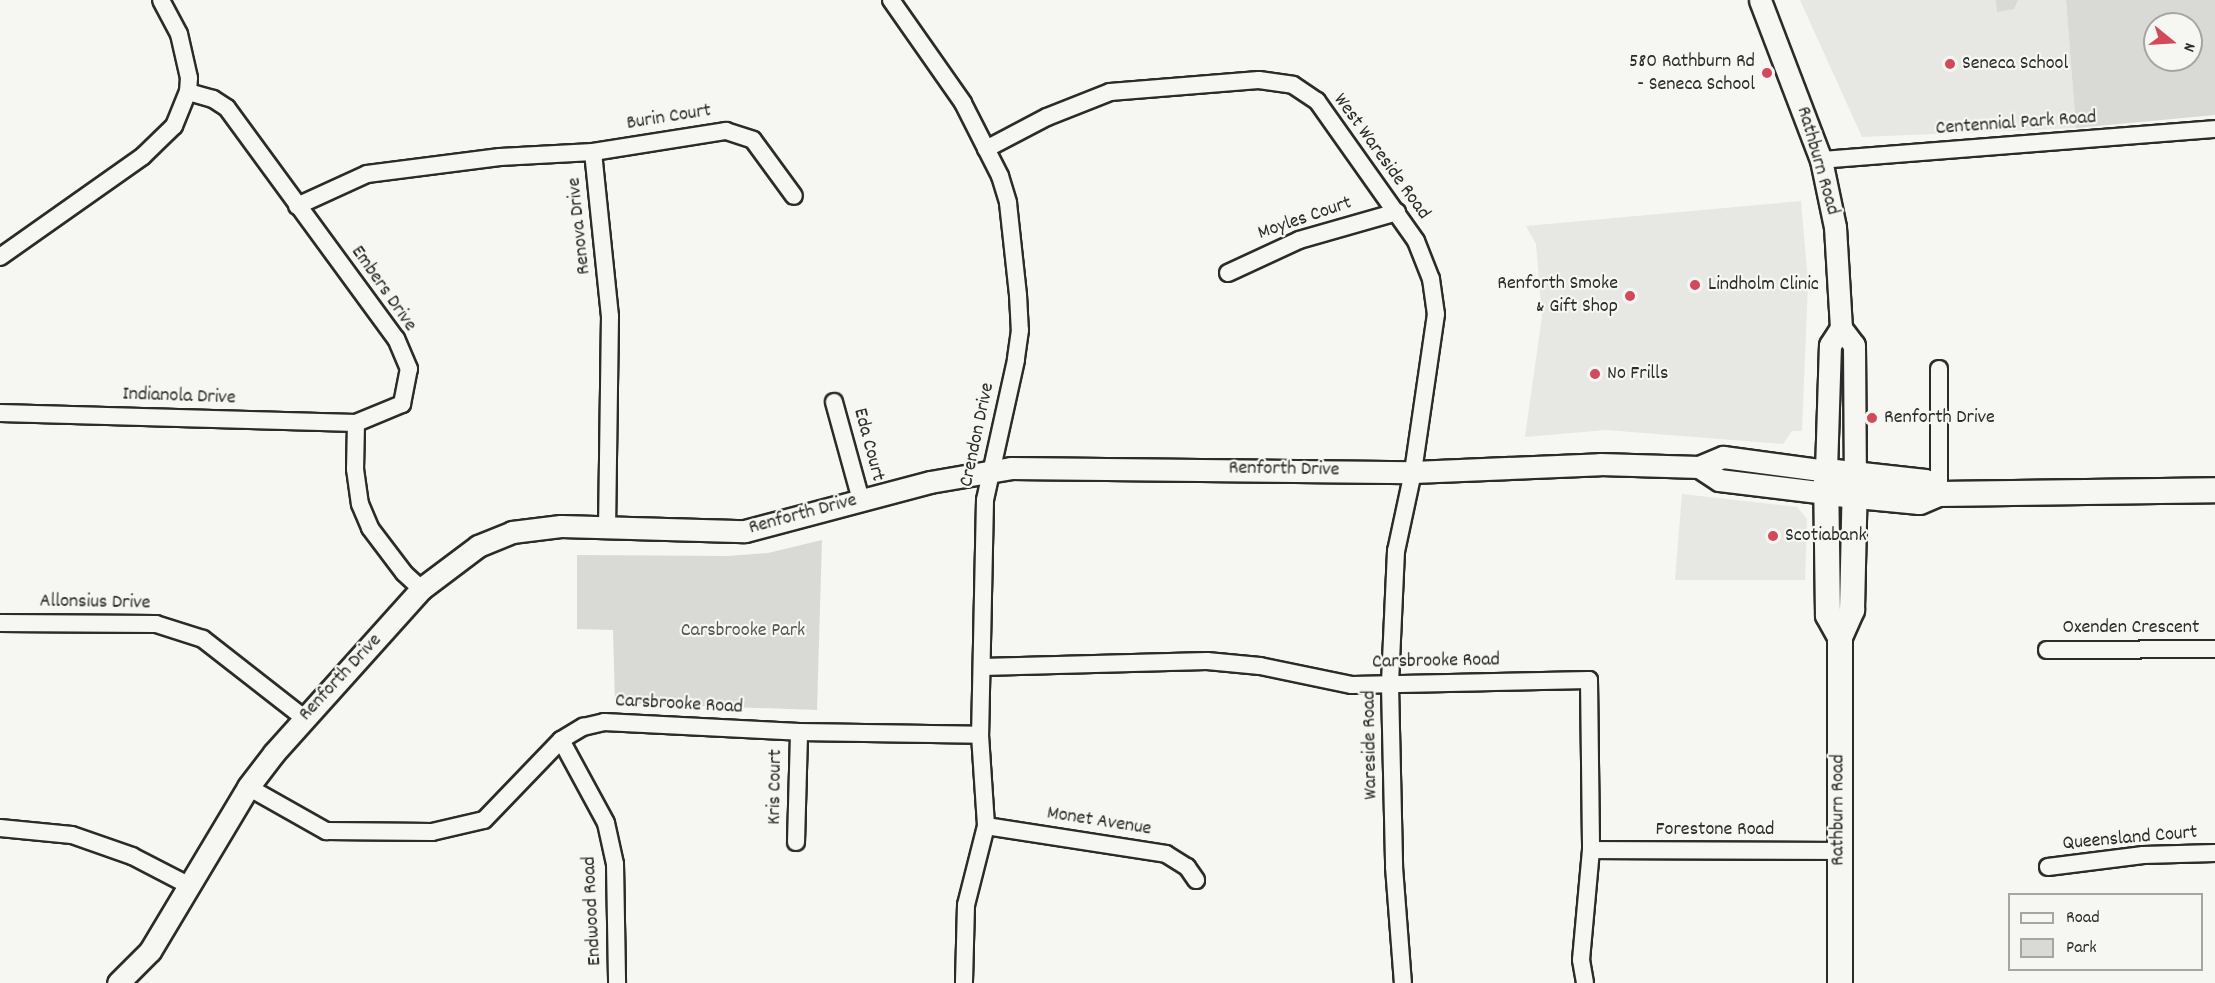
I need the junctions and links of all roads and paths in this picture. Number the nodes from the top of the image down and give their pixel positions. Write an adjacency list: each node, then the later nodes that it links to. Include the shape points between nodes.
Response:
1 (891, 0): 6 (street, Crendon Drive, via 963,103)
2 (1760, 0): 8 (street, Rathburn Road)
3 (163, 1): 4 (street, via 184,48)
4 (188, 92): 10 (street, Embers Drive, via 213,99 227,108); 12 (street, via 174,126 162,142)
5 (2215, 129): 8 (street, Centennial Park Road)
6 (986, 148): 11 (street, West Wareside Road, via 1047,117 1110,92 1259,80 1282,83 1293,85 1317,101); 20 (street, Crendon Drive, via 1008,203 1020,330)
7 (593, 152): 9 (street, Burin Court, via 652,140 737,132 753,140); 10 (street, Renova Drive, via 500,157 367,174); 26 (street, Renova Drive, via 610,316)
8 (1821, 160): 14 (street, Rathburn Road, via 1835,227)
9 (794, 196)
10 (297, 206): 18 (street, Embers Drive, via 396,339 409,369 402,404)
11 (1397, 212): 13 (street, Moyles Court, via 1299,240); 19 (street, West Wareside Road, via 1416,241 1431,279 1436,314)
12 (0, 257)
13 (1228, 273)
14 (1841, 328): 21 (street, Rathburn Road, via 1830,345); 22 (street, Rathburn Road, via 1854,345)
15 (1939, 369): 24 (street)
16 (834, 402): 25 (street, Eda Court)
17 (0, 413): 18 (street, Indianola Drive)
18 (356, 423): 27 (street, via 355,469 360,504 370,528)
19 (1413, 472): 20 (street, Renforth Drive, via 1044,468); 21 (street, Renforth Drive, via 1600,464 1699,467 1719,480); 33 (street, Wareside Road, via 1396,551)
20 (988, 473): 25 (street, Renforth Drive, via 930,482); 32 (street, Crendon Drive)
21 (1826, 482): 22 (main road, Renforth Drive); 29 (main road, Rathburn Road, via 1828,615)
22 (1854, 486): 24 (main road, Renforth Drive, via 1920,502); 29 (main road, Rathburn Road, via 1852,610)
23 (2215, 490): 24 (main road, Renforth Drive)
24 (1939, 494)
25 (861, 500): 26 (street, Renforth Drive, via 745,531)
26 (607, 527): 27 (street, Renforth Drive, via 561,526 512,532 478,546)
27 (421, 589): 34 (street, Renforth Drive)
28 (0, 623): 34 (street, Allonsius Drive, via 156,624 202,639)
29 (1840, 637): 43 (main road, Rathburn Road)
30 (2215, 649): 31 (street, Oxenden Crescent)
31 (2047, 650)
32 (982, 668): 33 (street, Carsbrooke Road, via 1236,662 1338,683); 36 (street, Crendon Drive)
33 (1390, 685): 42 (street, Carsbrooke Road, via 1589,680); 51 (street, Wareside Road, via 1394,867)
34 (304, 718): 38 (street, Renforth Drive)
35 (799, 732): 36 (street, Carsbrooke Road); 37 (street, Carsbrooke Road, via 604,722 583,727); 41 (street, Kris Court)
36 (980, 735): 39 (street, Crendon Drive)
37 (561, 740): 38 (street, Carsbrooke Road, via 484,820 432,832 326,831); 49 (street, Endwood Road, via 606,823 615,864)
38 (248, 787): 47 (street, Renforth Drive)
39 (986, 825): 46 (street, Monet Avenue, via 1166,854 1187,867); 50 (street, Crendon Drive, via 966,905)
40 (0, 828): 47 (street, via 72,835 132,856)
41 (796, 842)
42 (1590, 850): 43 (street, Forestone Road); 52 (street, Carsbrooke Road, via 1581,960)
43 (1838, 851): 53 (main road, Rathburn Road)
44 (2215, 853): 45 (street, Queensland Court, via 2143,855)
45 (2049, 867)
46 (1196, 880)
47 (190, 886): 48 (street, Renforth Drive, via 150,951)
48 (118, 983)
49 (617, 983)
50 (964, 983)
51 (1403, 983)
52 (1585, 983)
53 (1840, 983)

